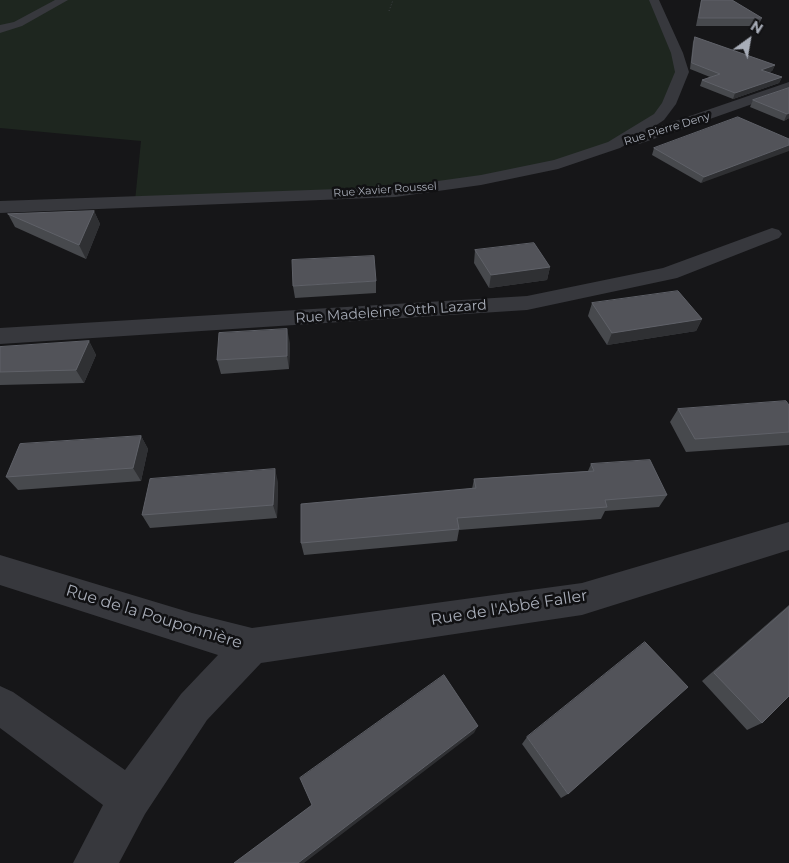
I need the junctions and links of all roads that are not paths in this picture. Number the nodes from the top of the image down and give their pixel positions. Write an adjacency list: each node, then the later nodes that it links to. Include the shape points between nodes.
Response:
1 (63, 0): 3 (street, via 18,24)
2 (654, 0): 7 (street, Rue Xavier Roussel, via 678,53 682,72 680,93 658,117)
3 (0, 29)
4 (789, 86): 6 (street, Rue Pierre Deny)
5 (702, 104): 6 (street, Rue Pierre Deny)
6 (720, 112): 7 (street, Rue Pierre Deny)
7 (614, 145): 8 (street, Rue Xavier Roussel, via 548,166 442,187 395,192)
8 (0, 207)
9 (772, 234): 10 (street, Rue Madeleine Otth Lazard, via 669,274 527,303)
10 (0, 336)
11 (789, 536): 13 (street, Rue de l'Abbé Faller, via 582,599)
12 (0, 570): 13 (street, Rue de la Pouponnière, via 192,631)
13 (252, 646): 15 (street, Rue de la Pouponnière, via 194,706)
14 (0, 705): 15 (street)
15 (130, 799): 16 (street, Rue de la Pouponnière)
16 (95, 863)

